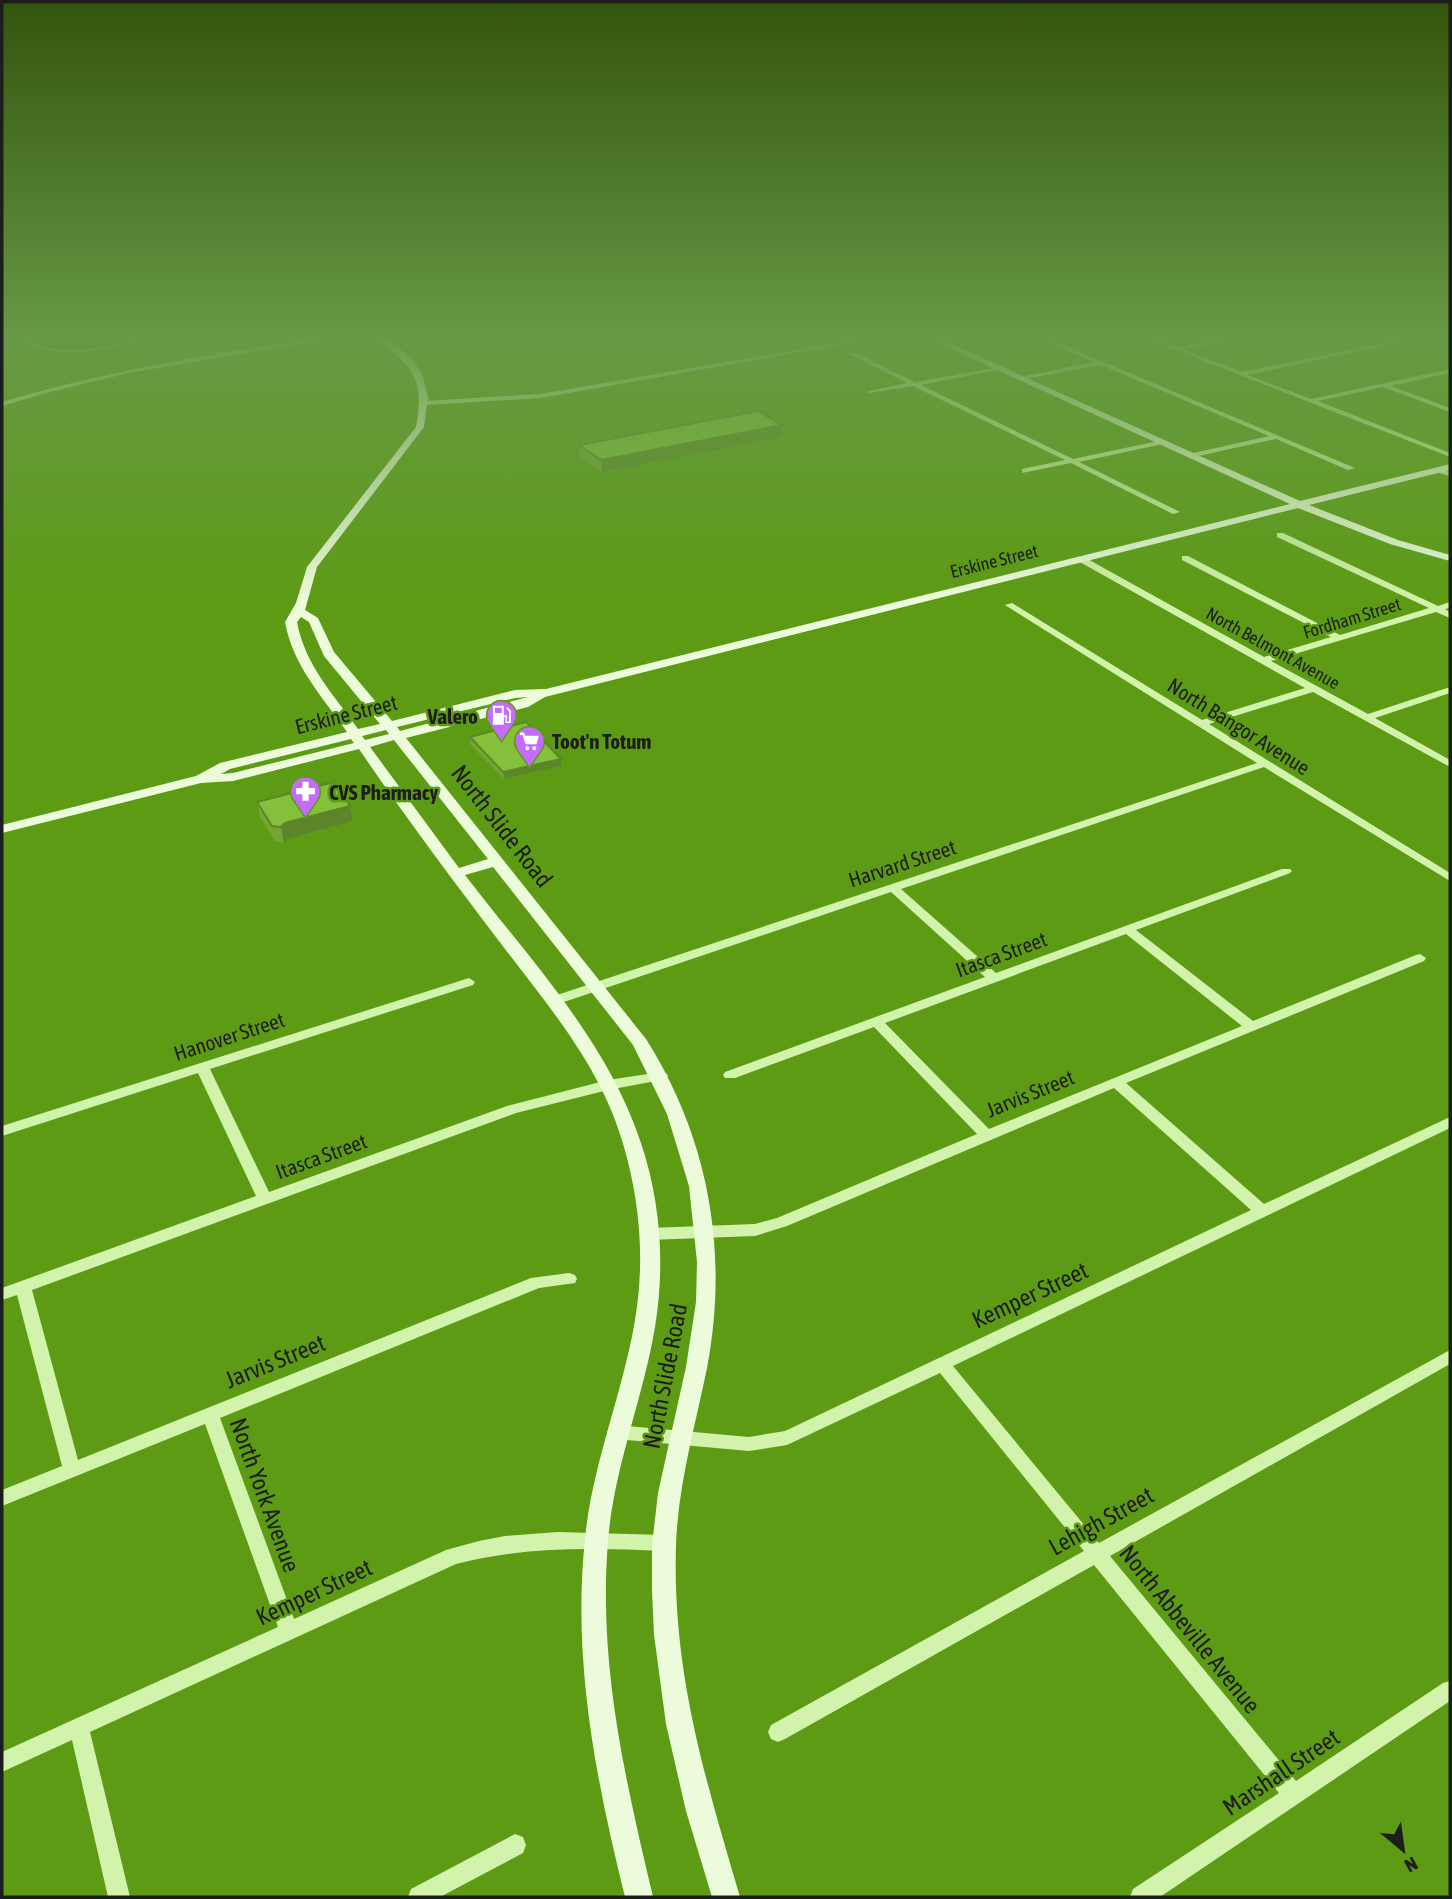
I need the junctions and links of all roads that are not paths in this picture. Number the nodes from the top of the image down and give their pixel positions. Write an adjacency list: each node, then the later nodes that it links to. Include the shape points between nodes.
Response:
1 (420, 425): 25 (main road, North Slide Road, via 312,567)
2 (997, 425): 10 (street)
3 (1122, 425): 7 (main road)
4 (1247, 425): 6 (street)
5 (1372, 425): 8 (street)
6 (1276, 437): 9 (street); 12 (street)
7 (1160, 442): 9 (main road); 10 (street)
8 (1450, 455)
9 (1192, 456): 16 (main road)
10 (1072, 461): 14 (street); 17 (street)
11 (1450, 467): 13 (main road, Erskine Street)
12 (1351, 468)
13 (1439, 470): 15 (street); 16 (main road, Erskine Street)
14 (1025, 471)
15 (1450, 474)
16 (1300, 505): 20 (main road, via 1394,542); 21 (main road, Erskine Street)
17 (1176, 512)
18 (1280, 535): 24 (street)
19 (1185, 558): 27 (street)
20 (1450, 558)
21 (1081, 559): 28 (street, North Belmont Avenue); 33 (main road, Erskine Street, via 546,693 524,704)
22 (1009, 605): 32 (street, North Bangor Avenue)
23 (1450, 605): 24 (street, Fordham Street)
24 (1437, 609): 26 (street); 27 (street, Fordham Street)
25 (301, 612): 33 (main road, North Slide Road, via 314,620 328,653); 34 (main road, North Slide Road, via 291,622 299,656)
26 (1450, 615)
27 (1339, 638): 28 (street, Fordham Street)
28 (1264, 660): 29 (street, North Belmont Avenue)
29 (1314, 688): 31 (street, North Belmont Avenue); 32 (street)
30 (1450, 690): 31 (street)
31 (1366, 718): 36 (street, North Belmont Avenue)
32 (1200, 724): 35 (street, North Bangor Avenue)
33 (392, 731): 34 (main road, Erskine Street); 38 (main road, North Slide Road)
34 (358, 739): 37 (main road, Erskine Street, via 233,777 201,779); 40 (main road, North Slide Road)
35 (1264, 764): 41 (street, North Bangor Avenue); 42 (street, Harvard Street)
36 (1450, 764)
37 (2, 829)
38 (496, 861): 40 (main road); 47 (main road, North Slide Road)
39 (1286, 871): 43 (street, Itasca Street)
40 (457, 873): 48 (main road, North Slide Road)
41 (1450, 878)
42 (892, 887): 45 (street); 47 (street, Harvard Street)
43 (1128, 930): 45 (street, Itasca Street); 50 (street)
44 (1420, 958): 50 (street, Jarvis Street)
45 (995, 979): 49 (street, Itasca Street)
46 (469, 982): 51 (street, Hanover Street)
47 (596, 986): 48 (street, Harvard Street); 53 (main road, North Slide Road)
48 (553, 1001): 55 (main road, North Slide Road, via 586,1044)
49 (877, 1023): 52 (street, Itasca Street); 58 (street)
50 (1252, 1027): 54 (street, Jarvis Street)
51 (202, 1067): 57 (street, Hanover Street); 59 (street)
52 (730, 1075)
53 (661, 1076): 55 (street, Itasca Street); 61 (main road, North Slide Road, via 690,1147)
54 (1116, 1082): 58 (street, Jarvis Street); 60 (street)
55 (608, 1085): 59 (street, Itasca Street, via 512,1109); 62 (main road, North Slide Road, via 641,1170)
56 (1450, 1122): 60 (street, Kemper Street)
57 (2, 1130)
58 (986, 1135): 61 (street, Jarvis Street, via 782,1222 755,1230)
59 (265, 1199): 64 (street, Itasca Street)
60 (1263, 1212): 67 (street, Kemper Street)
61 (706, 1231): 62 (street, Jarvis Street); 70 (main road, North Slide Road, via 707,1297)
62 (649, 1234): 69 (main road, North Slide Road, via 644,1326)
63 (569, 1279): 68 (street, Jarvis Street, via 537,1282)
64 (23, 1287): 65 (street, Itasca Street); 71 (street)
65 (2, 1294)
66 (1450, 1356): 75 (street, Lehigh Street)
67 (942, 1364): 70 (street, Kemper Street, via 787,1438 749,1444); 75 (street, North Abbeville Avenue)
68 (210, 1414): 71 (street, Jarvis Street); 76 (street, North York Avenue)
69 (616, 1432): 70 (street, Kemper Street); 73 (main road, North Slide Road)
70 (679, 1438): 74 (main road, North Slide Road)
71 (72, 1470): 72 (street, Jarvis Street)
72 (2, 1498)
73 (596, 1540): 74 (street, Kemper Street); 76 (street, Kemper Street, via 526,1542 473,1550 428,1566); 85 (main road, North Slide Road, via 595,1655 604,1746)
74 (664, 1544): 86 (main road, North Slide Road, via 664,1598 676,1712 687,1773)
75 (1097, 1553): 79 (street, Lehigh Street); 81 (street, North Abbeville Avenue)
76 (289, 1632): 78 (street, Kemper Street)
77 (1450, 1689): 81 (street, Marshall Street)
78 (79, 1726): 80 (street, Kemper Street); 83 (street)
79 (778, 1732)
80 (2, 1762)
81 (1294, 1795): 87 (street, Marshall Street)
82 (515, 1845): 84 (street)
83 (119, 1897)
84 (419, 1897)
85 (639, 1897)
86 (726, 1897)
87 (1141, 1897)

